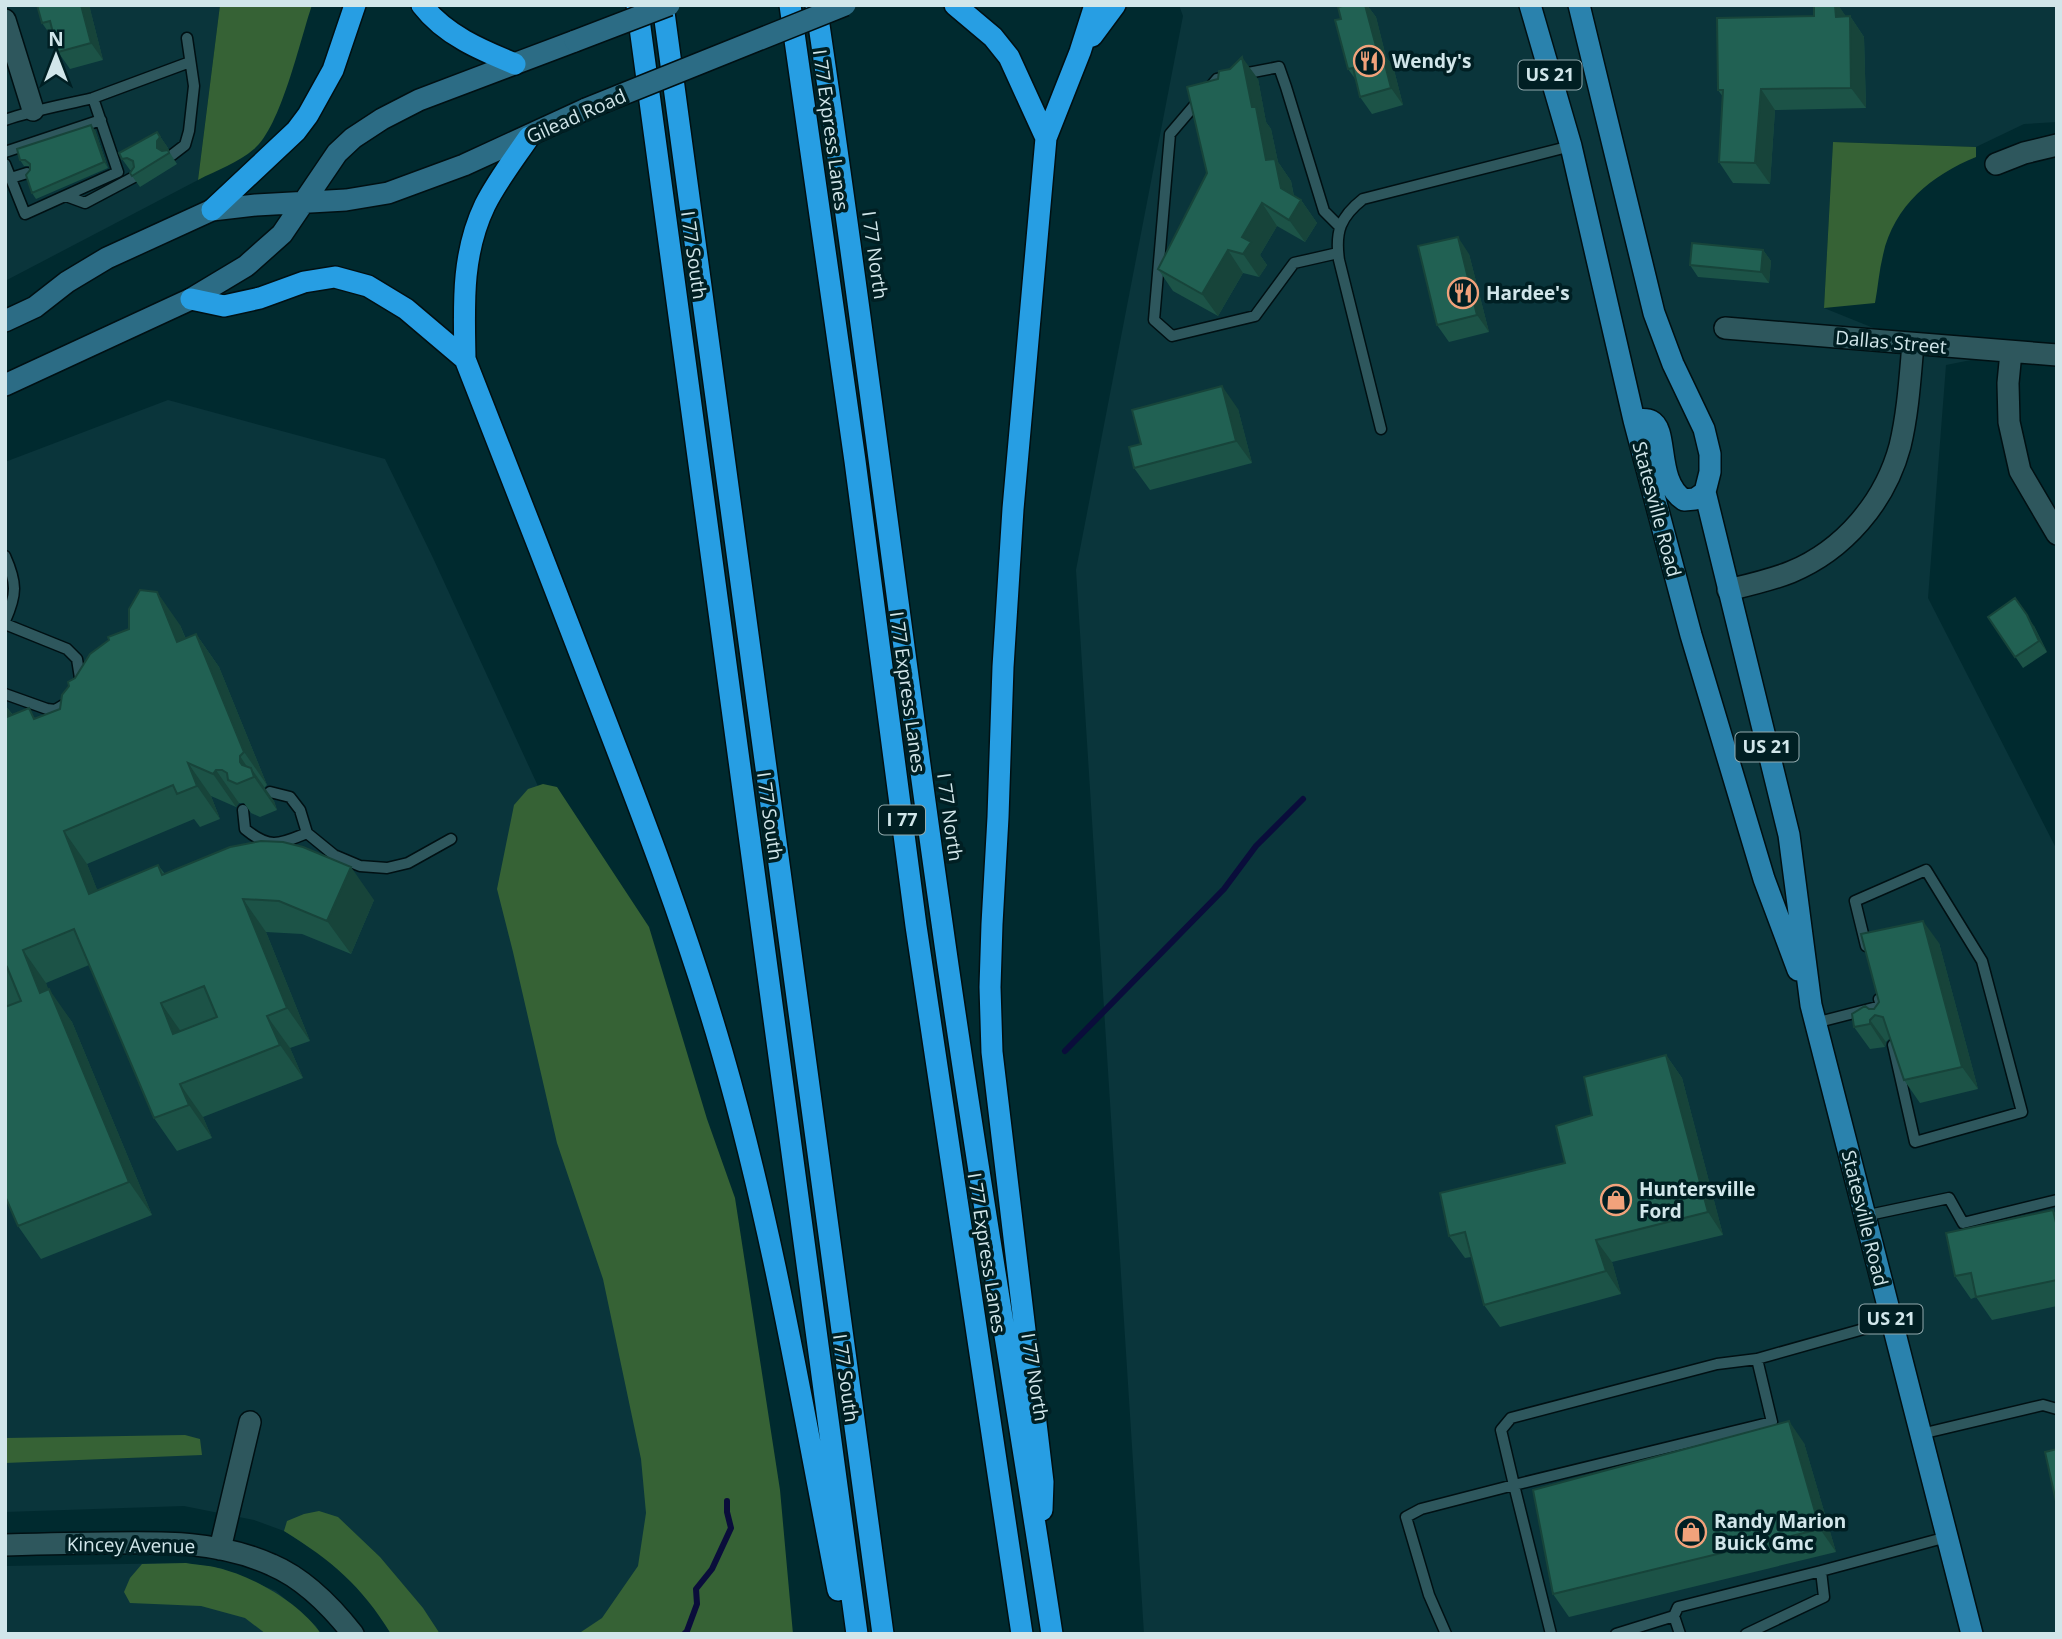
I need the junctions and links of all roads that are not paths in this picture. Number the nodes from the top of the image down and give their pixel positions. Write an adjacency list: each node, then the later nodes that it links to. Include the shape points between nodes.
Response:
1 (355, 5): 36 (highway, via 333,69 309,115)
2 (422, 5): 18 (highway, via 451,32)
3 (637, 5): 83 (highway, I 77 South)
4 (663, 5): 84 (highway)
5 (669, 5): 18 (main road, bridge)
6 (790, 5): 85 (highway, I 77 Express Lanes / I 77, via 915,912)
7 (816, 5): 78 (highway, I 77 North / I 77, via 943,936)
8 (845, 5): 23 (main road, Gilead Road, bridge, via 586,109)
9 (955, 5): 24 (highway, via 1009,57)
10 (1095, 5): 16 (highway)
11 (1115, 5): 16 (highway)
12 (1530, 5): 26 (main road, Statesville Road / US 21)
13 (1579, 5): 51 (main road, Statesville Road / US 21, via 1654,313 1704,429 1710,454)
14 (5, 20): 20 (street)
15 (187, 38): 17 (lane)
16 (1080, 52): 24 (highway)
17 (190, 62): 19 (lane); 28 (lane, via 194,86 189,131 186,145)
18 (515, 64): 35 (main road, via 419,100 353,138)
19 (93, 97): 20 (lane); 22 (lane)
20 (33, 110): 21 (lane)
21 (5, 120)
22 (101, 120): 27 (lane); 34 (lane, via 106,148 118,172)
23 (529, 137): 35 (main road, Gilead Road, via 388,193); 47 (highway, via 485,205 472,241 463,290)
24 (1046, 138): 78 (highway, via 1003,667 990,986 992,1052 1043,1482)
25 (2057, 145): 30 (street)
26 (1571, 146): 37 (lane, via 1363,199 1349,210); 49 (main road, Statesville Road / US 21)
27 (5, 152)
28 (172, 155)
29 (5, 164): 33 (lane)
30 (1996, 164)
31 (27, 173): 33 (lane)
32 (134, 177): 34 (lane, via 85,203)
33 (11, 178): 34 (lane, via 25,214)
34 (66, 196)
35 (301, 203): 36 (main road, Gilead Road); 39 (main road, via 282,234 264,251)
36 (212, 210): 40 (main road, Gilead Road, via 107,258)
37 (1340, 227): 38 (lane); 38 (lane, via 1324,211 1279,67 1217,79 1170,134 1154,320 1172,335 1255,316 1294,263)
38 (1338, 253): 50 (lane)
39 (191, 299): 47 (highway, via 224,306 335,277 368,286 406,309); 48 (main road)
40 (35, 307): 41 (main road, Gilead Road); 43 (main road)
41 (5, 321)
42 (1725, 328): 44 (street, Dallas Street)
43 (5, 336)
44 (1913, 344): 45 (street, Dallas Street); 54 (street, via 1900,447 1886,484 1863,521 1831,550 1791,572)
45 (2011, 352): 46 (street, Dallas Street); 52 (street, via 2009,422 2020,471)
46 (2057, 355)
47 (465, 359): 82 (highway, via 664,872 723,1054 767,1228)
48 (5, 386)
49 (1634, 420): 51 (main road, via 1653,422 1658,429 1673,491 1685,500); 65 (main road, Statesville Road / US 21, via 1756,853)
50 (1381, 429)
51 (1705, 492): 54 (main road, Statesville Road / US 21)
52 (2057, 534)
53 (5, 556): 55 (lane, via 15,593)
54 (1728, 590): 65 (main road, Statesville Road / US 21, via 1789,835)
55 (5, 623): 56 (lane, via 67,649 77,659)
56 (80, 678)
57 (5, 694): 58 (lane, via 55,710)
58 (71, 701)
59 (270, 792): 61 (lane, via 290,797)
60 (243, 810): 61 (lane, via 245,829 257,839 280,844)
61 (307, 833): 62 (lane, via 334,855 360,866 387,868 408,863)
62 (451, 839)
63 (1868, 954): 66 (lane, via 1855,901 1926,870 1982,961 2022,1112 1916,1142)
64 (1878, 993): 65 (lane, via 1882,1010)
65 (1813, 1014): 68 (main road, Statesville Road / US 21)
66 (1893, 1045)
67 (2057, 1200): 68 (lane, via 1963,1223 1949,1198)
68 (1864, 1216): 69 (main road, Statesville Road / US 21)
69 (1892, 1321): 70 (lane); 73 (main road, Statesville Road / US 21)
70 (1757, 1359): 74 (lane, via 1717,1364 1511,1418 1501,1430); 74 (lane, via 1772,1422)
71 (2057, 1409): 73 (lane, via 2043,1405)
72 (250, 1422): 77 (street)
73 (1921, 1434): 75 (main road, Statesville Road / US 21)
74 (1514, 1485): 87 (lane, via 1406,1517); 88 (lane)
75 (1947, 1537): 79 (lane); 92 (main road, Statesville Road / US 21)
76 (5, 1545): 77 (street, Kincey Avenue, via 191,1543)
77 (220, 1549): 81 (street, Kincey Avenue, via 273,1565 307,1586)
78 (1040, 1551): 86 (highway, I 77 North / I 77)
79 (1821, 1571): 80 (lane, via 1678,1607); 91 (lane, via 1824,1597)
80 (1674, 1616): 89 (lane); 90 (lane)
81 (353, 1634)
82 (846, 1634)
83 (857, 1634)
84 (883, 1634)
85 (1022, 1634)
86 (1052, 1634)
87 (1446, 1634)
88 (1551, 1634)
89 (1616, 1634)
90 (1680, 1634)
91 (1746, 1634)
92 (1972, 1634)

